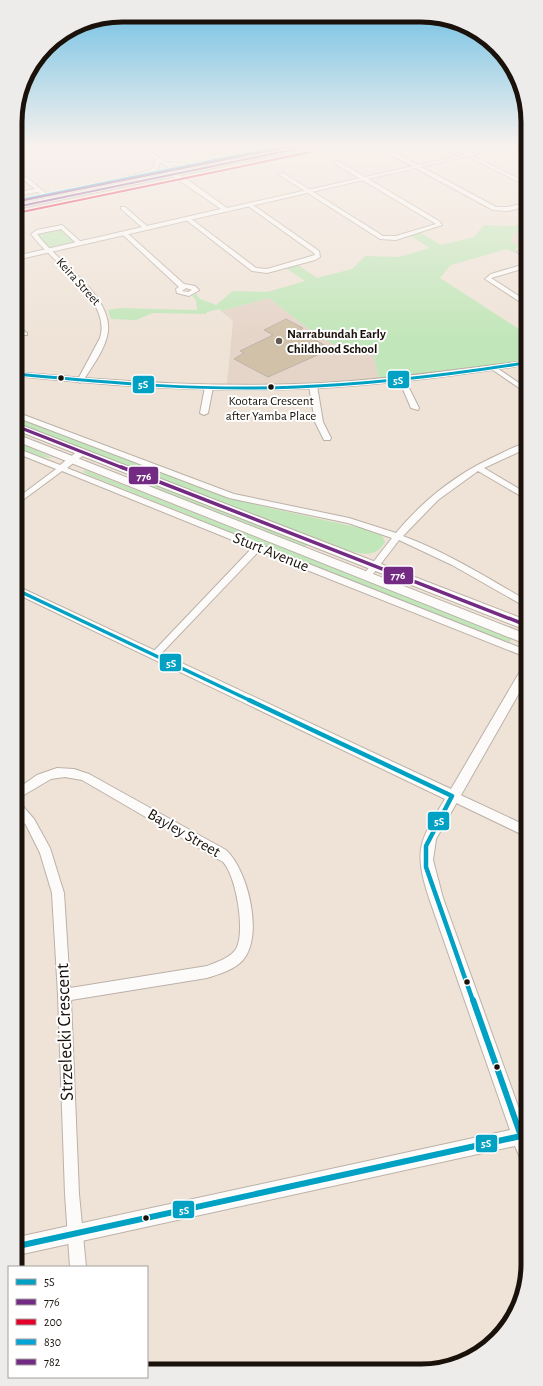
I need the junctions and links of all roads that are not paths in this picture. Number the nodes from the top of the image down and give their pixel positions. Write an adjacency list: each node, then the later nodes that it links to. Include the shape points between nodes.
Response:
1 (126, 211): 9 (street)
2 (223, 211): 6 (street)
3 (258, 211): 6 (street, via 317,252 318,257 267,271 254,270)
4 (339, 211): 5 (street, via 382,238 396,238 439,226 437,222)
5 (418, 211)
6 (188, 219): 9 (street)
7 (70, 224): 8 (street)
8 (61, 227): 11 (street); 12 (street, Keira Street, via 34,234)
9 (146, 228): 10 (street)
10 (124, 233): 11 (street); 15 (street)
11 (79, 243): 12 (street)
12 (49, 250): 13 (street); 23 (street, Keira Street, via 96,300 105,318 103,338)
13 (22, 257)
14 (521, 267): 16 (street, via 493,275 488,279)
15 (183, 287)
16 (521, 300)
17 (22, 332): 18 (street)
18 (25, 334)
19 (521, 364): 20 (street)
20 (495, 369): 22 (street); 26 (street)
21 (22, 375): 23 (street)
22 (402, 380): 24 (street); 27 (street)
23 (80, 381): 25 (street)
24 (313, 386): 25 (street); 31 (street, via 319,422)
25 (209, 387): 28 (street)
26 (521, 387)
27 (415, 408)
28 (204, 413)
29 (22, 416): 41 (street, via 232,496 349,521)
30 (22, 428): 35 (main road, Sturt Avenue)
31 (327, 438)
32 (22, 439): 36 (main road, Sturt Avenue)
33 (521, 448): 38 (street)
34 (22, 452): 37 (street, Sturt Avenue)
35 (82, 452): 36 (street); 43 (main road, Sturt Avenue)
36 (72, 460): 37 (street); 44 (main road, Sturt Avenue)
37 (62, 468): 40 (street); 42 (street, Sturt Avenue)
38 (478, 468): 39 (street); 41 (street, via 459,479 429,503)
39 (521, 494)
40 (22, 498)
41 (398, 537): 43 (street); 46 (street, via 455,562)
42 (258, 546): 49 (street, Sturt Avenue); 50 (street)
43 (375, 566): 44 (street); 47 (main road, Sturt Avenue)
44 (367, 576): 48 (main road, Sturt Avenue)
45 (22, 592): 50 (street)
46 (521, 601)
47 (521, 623)
48 (521, 637)
49 (521, 652)
50 (154, 656): 53 (street)
51 (521, 679): 53 (street)
52 (22, 792): 56 (street, Bayley Street, via 47,775 71,772 222,854 231,862 238,881 247,929 241,953 229,964 207,972)
53 (452, 796): 55 (street); 57 (street, via 426,846 426,867)
54 (22, 813): 56 (street, Strzelecki Crescent, via 30,822 46,852 58,893)
55 (521, 830)
56 (64, 995): 58 (street, Strzelecki Crescent, via 72,1194)
57 (521, 1136): 58 (street)
58 (76, 1233): 59 (street); 60 (street, Strzelecki Crescent)
59 (22, 1245)
60 (78, 1266)

